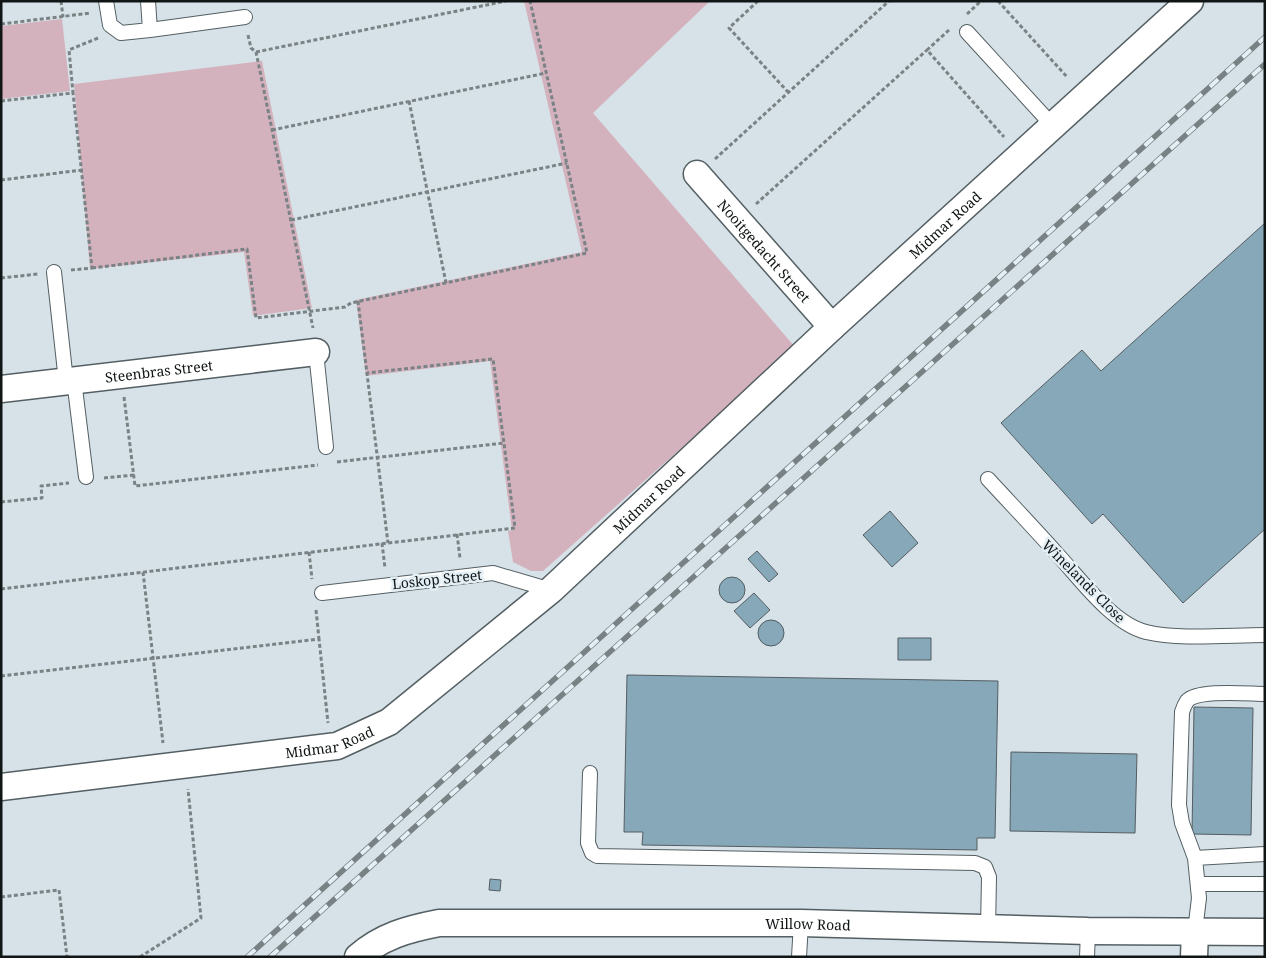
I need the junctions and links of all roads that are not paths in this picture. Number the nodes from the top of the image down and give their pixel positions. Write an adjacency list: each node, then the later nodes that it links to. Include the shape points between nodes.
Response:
1 (148, 1): 5 (lane)
2 (1190, 1): 7 (street, Midmar Road)
3 (106, 6): 5 (lane, via 110,25 116,31)
4 (245, 17): 5 (lane)
5 (150, 30)
6 (967, 32): 7 (lane)
7 (1053, 126): 10 (street, Midmar Road)
8 (697, 174): 10 (street, Nooitgedacht Street)
9 (54, 272): 12 (lane)
10 (832, 327): 17 (street, Midmar Road)
11 (316, 352): 12 (street, Steenbras Street); 14 (lane)
12 (70, 380): 13 (street, Steenbras Street); 15 (lane)
13 (1, 389)
14 (326, 447)
15 (86, 479)
16 (988, 479): 19 (lane, Winelands Close, via 1129,626 1147,632 1176,635)
17 (551, 590): 18 (lane, Loskop Street, via 493,573); 22 (street, Midmar Road, via 389,722 362,736 331,747)
18 (322, 593)
19 (1265, 635)
20 (1265, 694): 24 (lane, via 1206,694 1186,702 1182,712 1179,805)
21 (590, 773): 28 (lane, via 588,843 597,856 975,863 985,867 989,877)
22 (1, 787)
23 (1265, 854): 24 (lane)
24 (1195, 858): 25 (lane)
25 (1198, 884): 26 (lane); 30 (lane)
26 (1265, 884)
27 (801, 923): 28 (street, Willow Road); 32 (street, Willow Road, via 439,923 390,935); 33 (lane)
28 (988, 929): 29 (street, Willow Road)
29 (1088, 931): 30 (street, Willow Road); 34 (lane)
30 (1195, 931): 31 (street, Willow Road); 35 (street)
31 (1265, 932)
32 (358, 957)
33 (798, 957)
34 (1087, 957)
35 (1194, 957)

